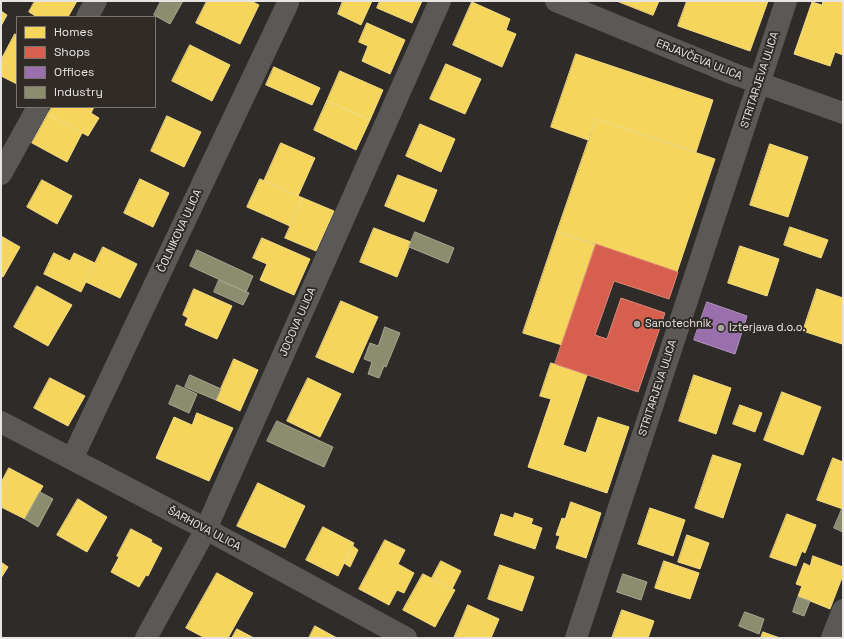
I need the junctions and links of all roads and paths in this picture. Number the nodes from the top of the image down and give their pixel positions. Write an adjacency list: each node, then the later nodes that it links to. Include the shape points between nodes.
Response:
1 (96, 1): 6 (street)
2 (440, 1): 13 (street, JOCOVA ULICA)
3 (556, 1): 7 (street, ERJAVČEVA ULICA)
4 (786, 1): 7 (street, STRITARJEVA ULICA)
5 (288, 3): 12 (street, ČOLNIKOVA ULICA)
6 (88, 16)
7 (759, 84): 9 (street, ERJAVČEVA ULICA); 17 (street, STRITARJEVA ULICA)
8 (37, 108): 10 (street)
9 (843, 113)
10 (1, 174)
11 (1, 422): 12 (street, ŠARHOVA ULICA)
12 (72, 459): 13 (street, ŠARHOVA ULICA)
13 (206, 529): 15 (street, JOCOVA ULICA); 16 (street, ŠARHOVA ULICA)
14 (843, 610): 18 (street)
15 (146, 638)
16 (406, 638)
17 (576, 638)
18 (832, 638)

